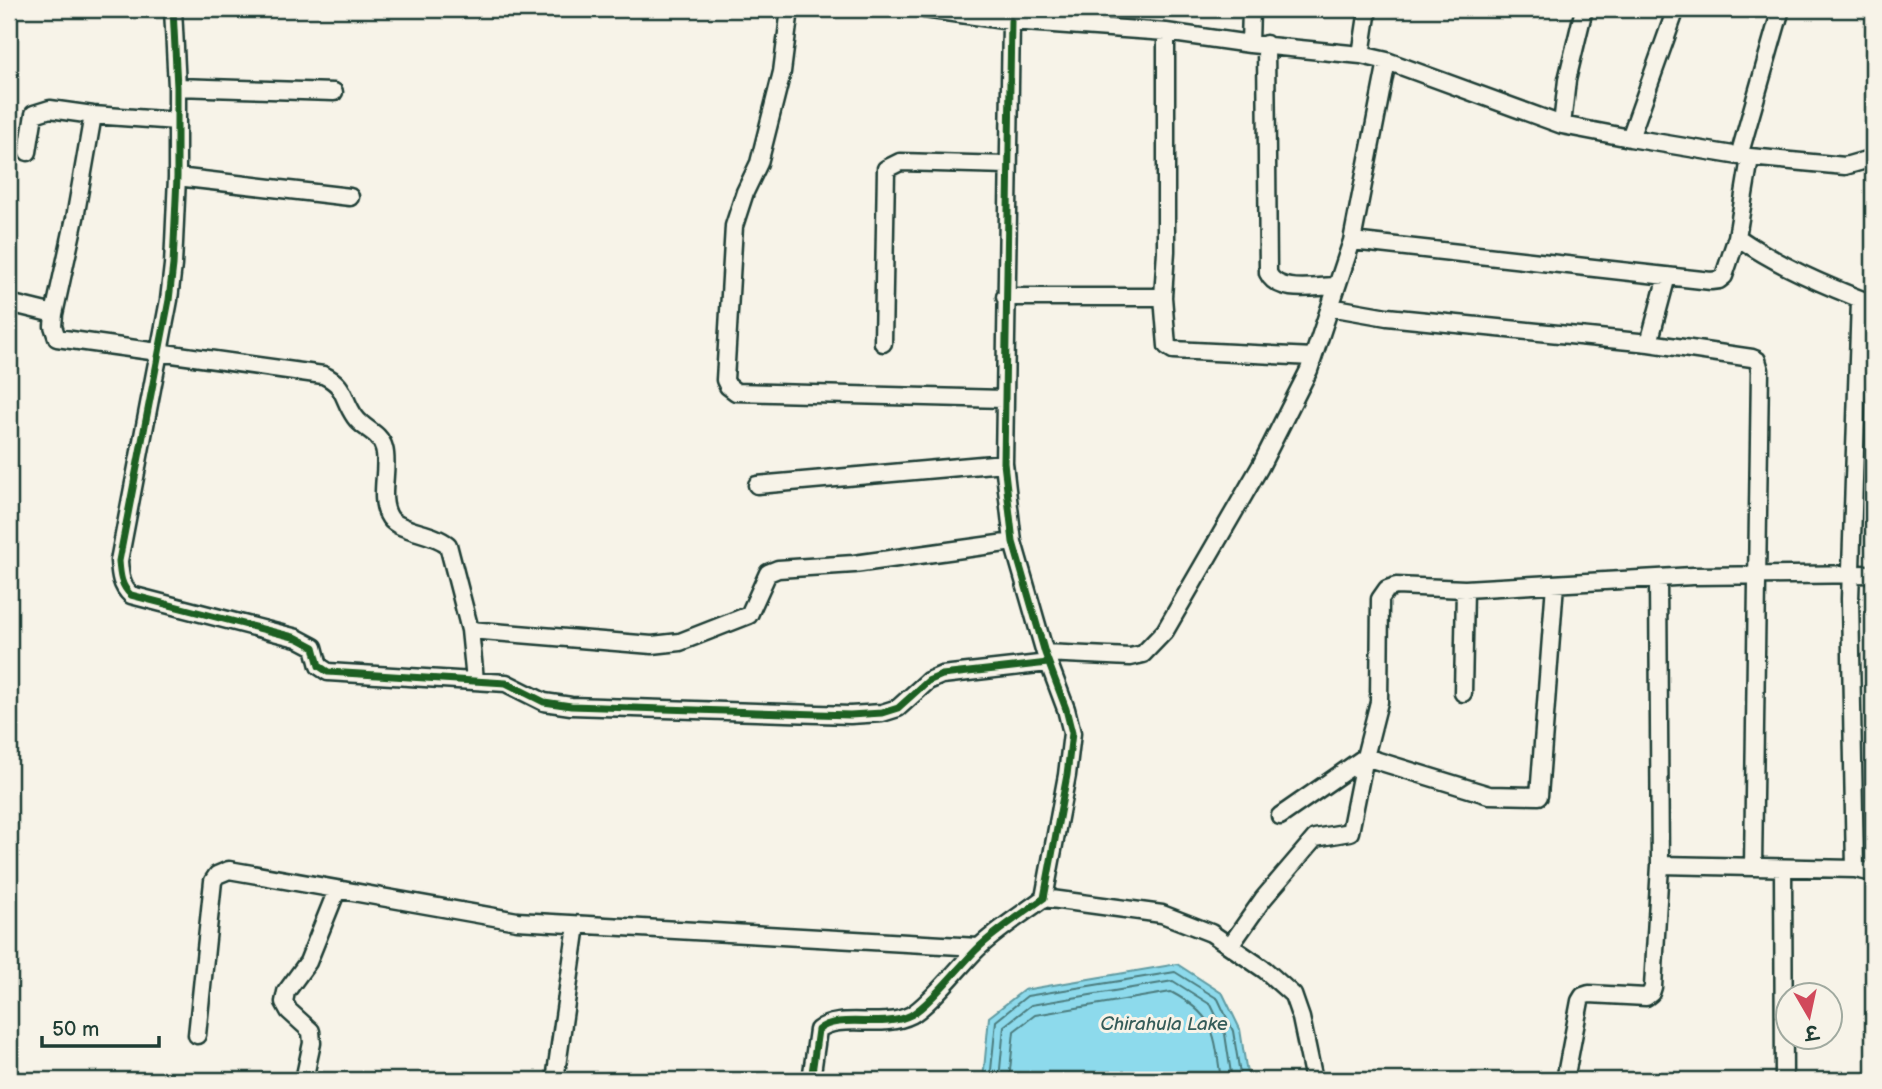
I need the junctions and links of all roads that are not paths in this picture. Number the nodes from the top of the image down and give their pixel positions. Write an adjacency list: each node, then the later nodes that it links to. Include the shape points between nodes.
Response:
1 (173, 9): 14 (street)
2 (790, 9): 40 (street, via 779,85 759,163 734,226 728,386 736,392)
3 (924, 9): 9 (street)
4 (1251, 9): 11 (street)
5 (1368, 9): 12 (street)
6 (1584, 9): 18 (street)
7 (1676, 9): 19 (street)
8 (1781, 9): 21 (street)
9 (1011, 21): 10 (street); 23 (street)
10 (1166, 32): 11 (street); 31 (street)
11 (1258, 44): 12 (street); 29 (street, via 1268,273 1284,287)
12 (1361, 55): 13 (street)
13 (1387, 61): 18 (street); 27 (street)
14 (177, 87): 15 (street); 17 (street)
15 (334, 92)
16 (93, 115): 17 (street); 20 (street, via 41,110 34,114); 35 (street)
17 (177, 121): 24 (street)
18 (1562, 125): 19 (street)
19 (1630, 138): 21 (street)
20 (28, 152)
21 (1745, 157): 22 (street, via 1845,166); 26 (street)
22 (1873, 158)
23 (1008, 165): 30 (street); 36 (street, via 900,162 886,169)
24 (177, 177): 25 (street); 38 (street, via 172,282)
25 (350, 197)
26 (1737, 237): 28 (street, via 1719,280); 32 (street, via 1826,286)
27 (1352, 242): 28 (street); 29 (street)
28 (1667, 276): 37 (street)
29 (1337, 286): 34 (street)
30 (1005, 297): 31 (street); 40 (street)
31 (1163, 297): 39 (street, via 1167,346 1173,349)
32 (1867, 302): 44 (street)
33 (9, 303): 35 (street)
34 (1330, 307): 37 (street, via 1387,317); 39 (street)
35 (54, 314): 38 (street, via 57,338)
36 (884, 343)
37 (1649, 343): 46 (street, via 1757,360)
38 (157, 353): 50 (street, via 335,380 355,418 379,436 385,449 385,506 390,517 449,545); 52 (street, via 119,561 125,589 131,595 307,642 314,647 319,666 328,672)
39 (1313, 357): 51 (street, via 1260,467 1165,631 1143,654 1130,657)
40 (1004, 399): 41 (street)
41 (1004, 463): 42 (street); 43 (street)
42 (757, 485)
43 (1013, 542): 50 (street, via 854,564 778,569 768,573 749,615 680,642 652,645); 51 (street)
44 (1851, 573): 45 (street); 46 (street); 59 (street)
45 (1873, 574)
46 (1756, 575): 47 (street); 57 (street)
47 (1658, 579): 48 (street); 56 (street)
48 (1555, 584): 49 (street); 54 (street, via 1539,796 1489,795)
49 (1465, 589): 53 (street); 54 (street, via 1396,586 1380,599 1379,702)
50 (470, 630): 52 (street)
51 (1046, 658): 52 (street, via 942,675 928,681 898,708 850,715 571,706 544,702 506,683); 62 (street, via 1072,733)
52 (475, 680)
53 (1463, 693)
54 (1365, 757): 55 (street); 64 (street, via 1350,832 1315,838)
55 (1280, 817)
56 (1660, 865): 57 (street); 71 (street, via 1651,993 1583,996)
57 (1753, 867): 58 (street)
58 (1783, 868): 59 (street); 72 (street)
59 (1854, 869): 60 (street)
60 (1873, 873)
61 (337, 890): 63 (street, via 517,921); 66 (street, via 229,870 217,875); 67 (street, via 311,955 284,1002 311,1031)
62 (1044, 898): 64 (street, via 1162,914); 65 (street)
63 (577, 925): 65 (street); 68 (street)
64 (1230, 946): 70 (street, via 1293,995)
65 (978, 947): 69 (street, via 911,1015 887,1023 824,1025 818,1030)
66 (197, 1035)
67 (304, 1080)
68 (555, 1080)
69 (811, 1080)
70 (1314, 1080)
71 (1565, 1080)
72 (1784, 1080)

